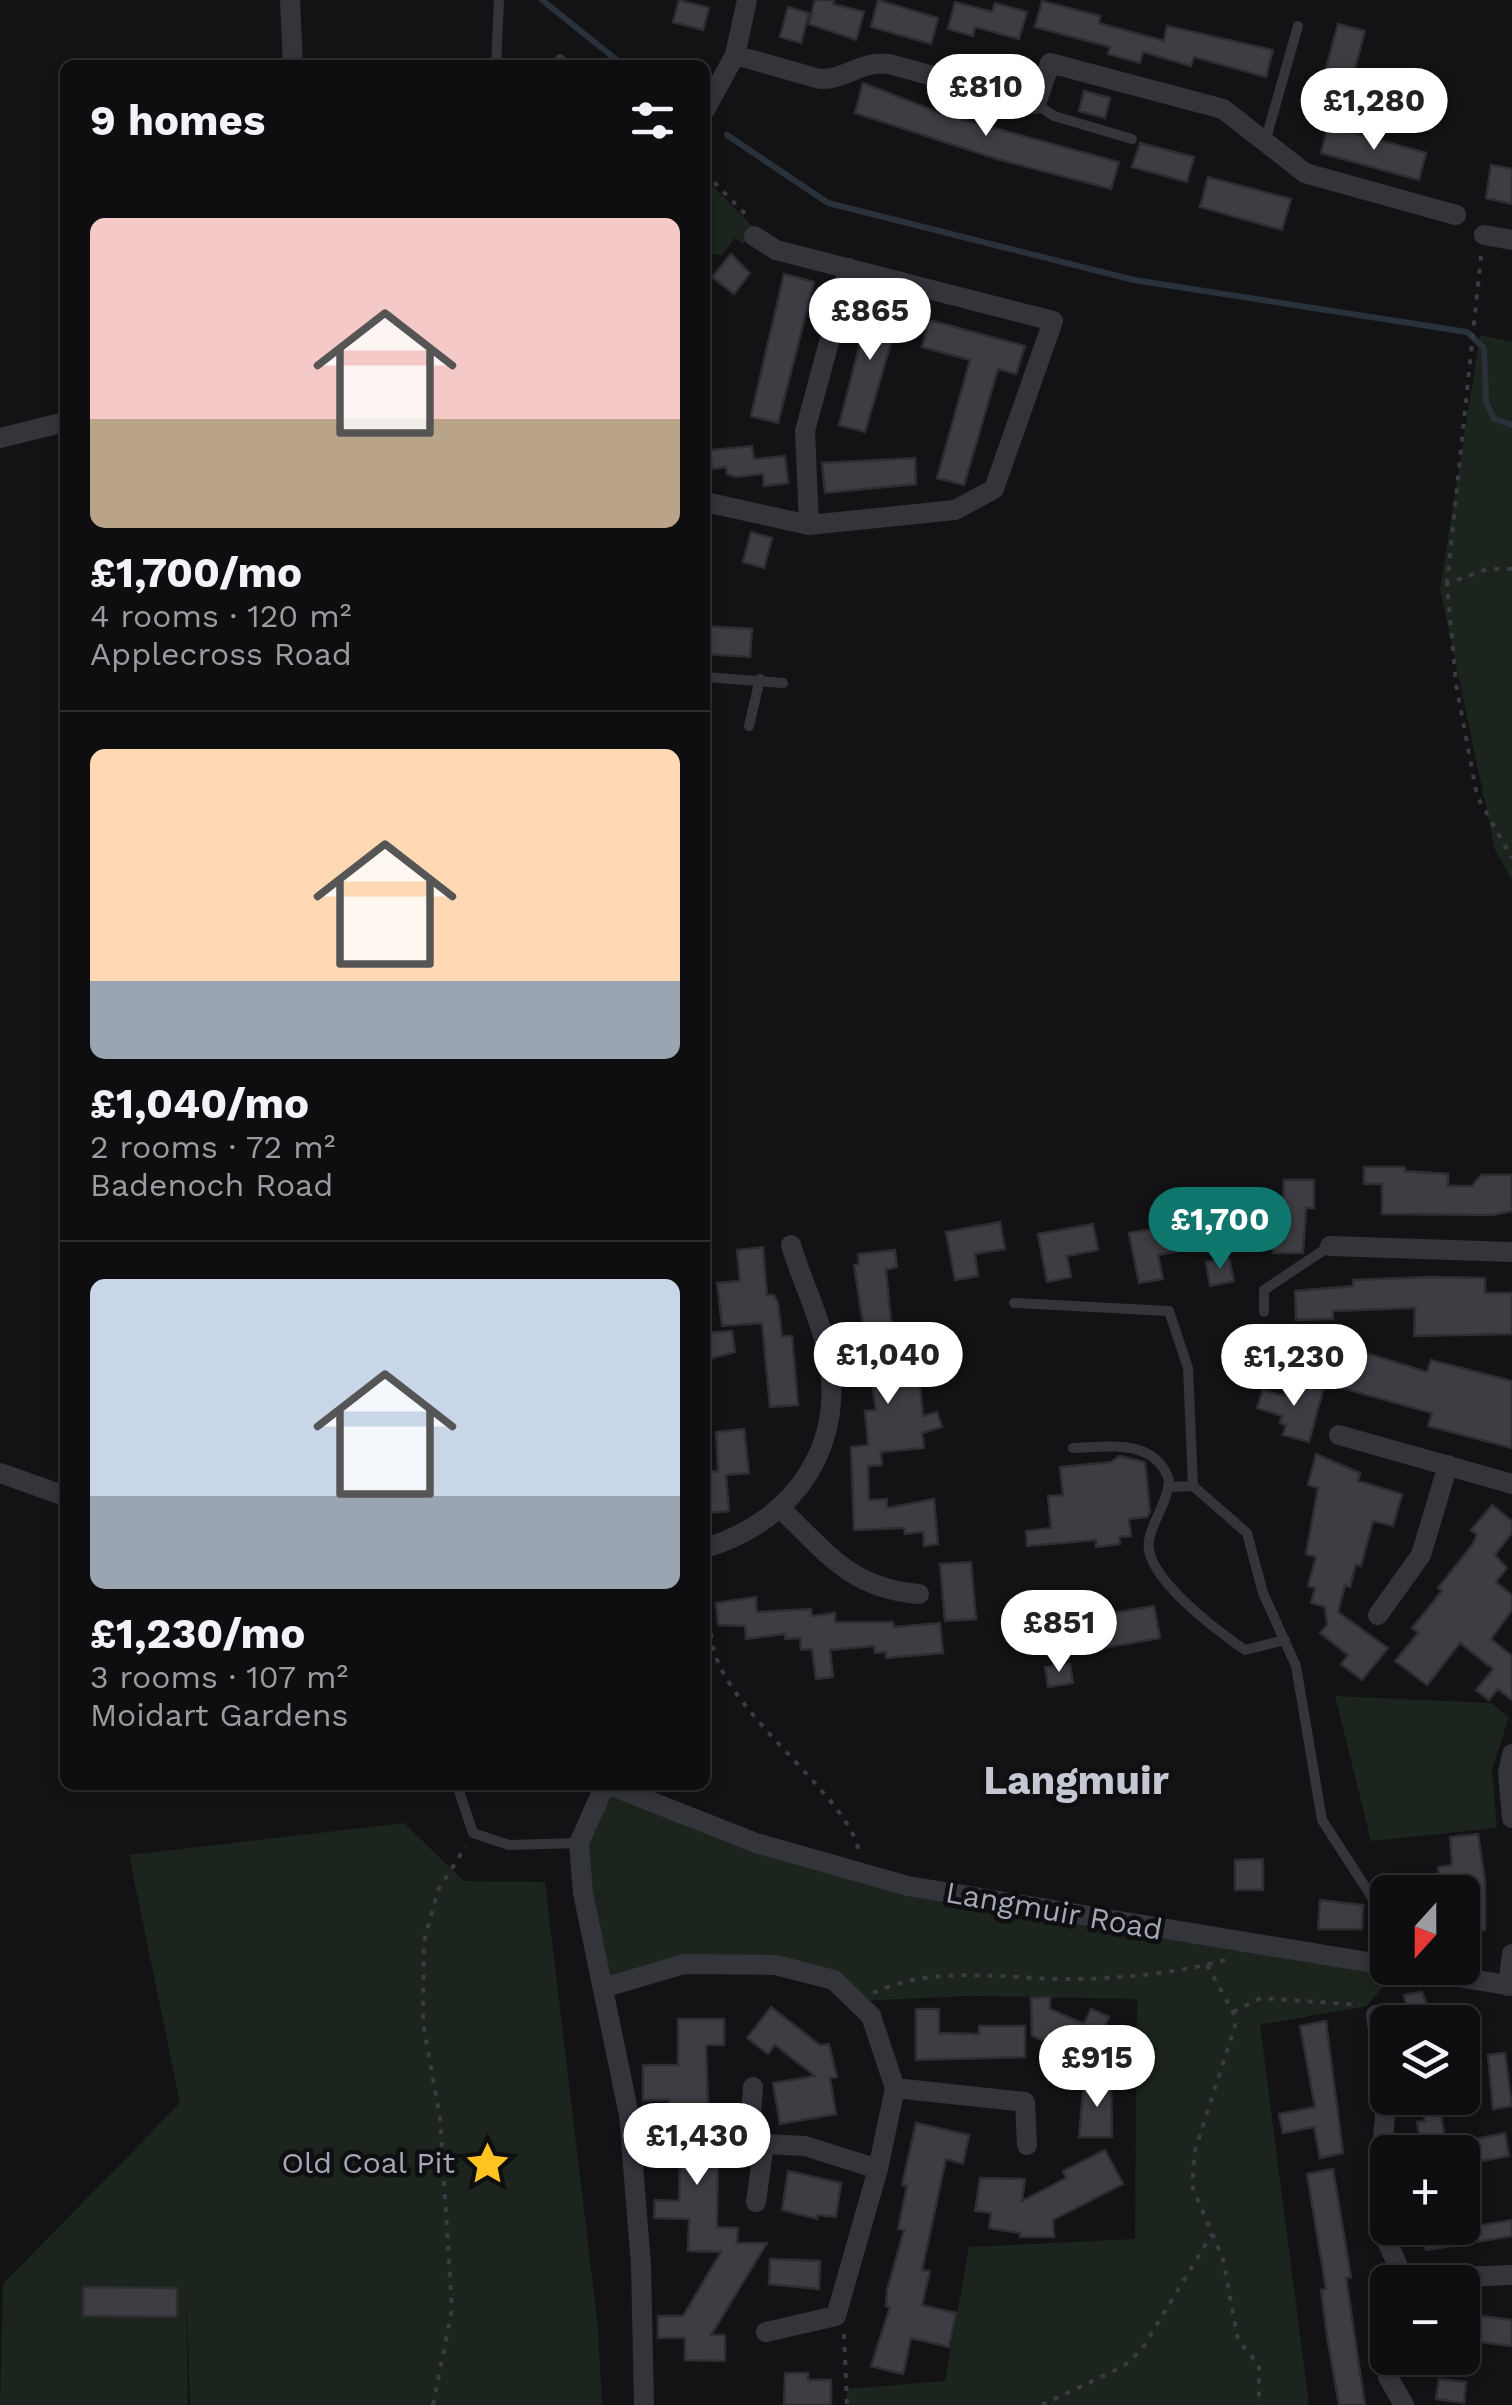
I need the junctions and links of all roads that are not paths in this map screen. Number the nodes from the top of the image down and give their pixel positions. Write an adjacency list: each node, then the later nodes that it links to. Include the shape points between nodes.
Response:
1 (290, 0): 6 (street)
2 (499, 0): 7 (lane)
3 (747, 0): 5 (street)
4 (1298, 26): 11 (lane)
5 (735, 55): 8 (street); 9 (street, via 820,79 875,62 890,64)
6 (293, 60)
7 (496, 60)
8 (710, 101)
9 (1036, 104): 10 (lane, via 1054,116); 11 (street, via 1050,63 1223,109)
10 (1132, 139)
11 (1266, 142): 12 (street, via 1305,173)
12 (1456, 216)
13 (1484, 235): 15 (street)
14 (754, 236): 16 (street, via 776,250)
15 (1512, 240)
16 (848, 268): 20 (street, via 805,431); 20 (street, via 1053,321 994,489 955,510)
17 (60, 423): 18 (street)
18 (0, 438)
19 (710, 503): 20 (street)
20 (809, 525)
21 (710, 678): 22 (lane)
22 (760, 679): 23 (lane); 24 (lane)
23 (783, 683)
24 (748, 726)
25 (791, 1245): 38 (street, via 827,1350 831,1403 816,1458)
26 (1330, 1246): 27 (street); 29 (lane, via 1264,1290)
27 (1512, 1252)
28 (1014, 1303): 35 (lane, via 1169,1311 1188,1368)
29 (1264, 1312)
30 (1339, 1435): 32 (street)
31 (1073, 1448): 36 (lane, via 1130,1446 1150,1454 1166,1472)
32 (1448, 1464): 34 (street); 41 (street, via 1422,1556)
33 (0, 1473): 37 (street)
34 (1512, 1484)
35 (1192, 1486): 36 (lane); 42 (lane, via 1247,1533)
36 (1169, 1488): 42 (lane, via 1149,1540 1158,1567 1198,1617 1245,1650)
37 (60, 1494)
38 (782, 1510): 39 (street, via 742,1536); 40 (street, via 852,1576 888,1592)
39 (710, 1546)
40 (919, 1594)
41 (1378, 1615)
42 (1284, 1640): 49 (lane, via 1296,1666 1322,1820)
43 (1512, 1754): 47 (street)
44 (458, 1790): 48 (lane, via 474,1834 509,1845)
45 (605, 1790): 48 (street)
46 (620, 1790): 51 (street, Langmuir Road, via 756,1843 855,1872 982,1900)
47 (1512, 1818)
48 (579, 1843): 54 (street)
49 (1370, 1894)
50 (1512, 1954): 53 (street)
51 (1370, 1964)
52 (1480, 1981): 53 (street, Langmuir Road)
53 (1510, 1986)
54 (603, 1988): 56 (street, via 684,1964 776,1966 834,1980 860,2001 884,2047); 67 (street, via 629,2115)
55 (753, 2087): 58 (street, via 751,2114)
56 (895, 2088): 59 (street, via 1025,2102); 60 (street)
57 (1385, 2115): 62 (street, via 1381,2228)
58 (764, 2144): 60 (street, via 805,2146); 61 (street)
59 (1027, 2145)
60 (878, 2168): 65 (street, via 836,2316)
61 (756, 2202)
62 (1398, 2265)
63 (1512, 2275): 64 (street)
64 (1480, 2277)
65 (766, 2332)
66 (1388, 2375): 68 (street)
67 (644, 2405)
68 (1404, 2405)

